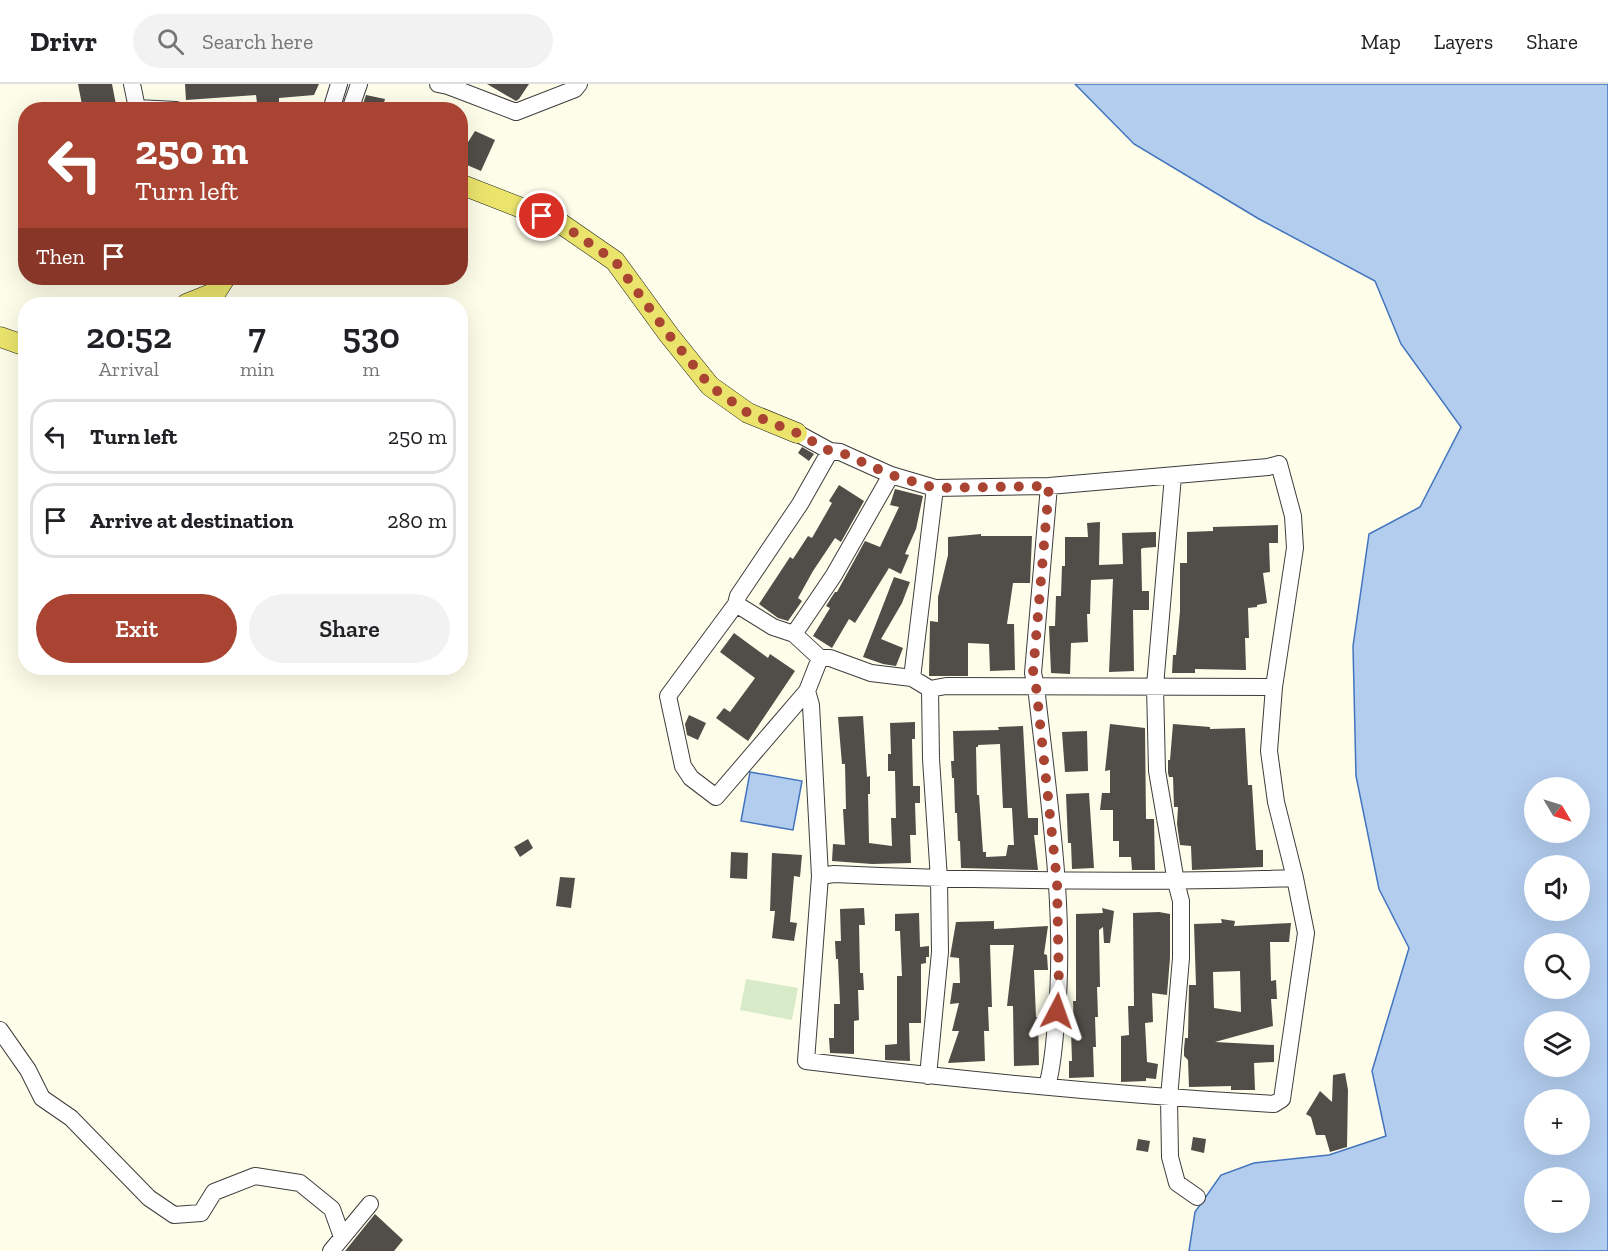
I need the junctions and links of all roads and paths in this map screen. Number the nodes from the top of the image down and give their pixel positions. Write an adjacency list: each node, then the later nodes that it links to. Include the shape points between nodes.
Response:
1 (132, 84): 6 (street)
2 (339, 84): 7 (street)
3 (359, 84): 8 (street)
4 (438, 84): 5 (street, via 516,112)
5 (579, 84)
6 (136, 102)
7 (333, 102)
8 (353, 102)
9 (468, 187): 14 (main road, via 560,223 615,261 710,386 748,413)
10 (220, 285): 11 (main road, via 216,292)
11 (204, 297)
12 (0, 337): 13 (main road)
13 (18, 343)
14 (797, 433): 15 (street)
15 (830, 451): 16 (street); 20 (street)
16 (891, 475): 19 (street); 21 (street, via 834,575)
17 (1173, 476): 18 (street); 25 (street); 26 (street, via 1279,464 1293,516 1295,548)
18 (1049, 486): 19 (street); 24 (street, via 1033,673)
19 (935, 488): 23 (street)
20 (736, 604): 21 (street, via 773,627); 28 (street, via 668,696 683,766 691,778 716,797)
21 (794, 634): 22 (street)
22 (820, 658): 23 (street, via 871,673); 28 (street)
23 (912, 678): 27 (street)
24 (1036, 686): 25 (street); 27 (street); 32 (street)
25 (1155, 686): 26 (street); 33 (street, via 1157,771)
26 (1274, 687): 30 (street, via 1269,751 1276,802)
27 (930, 689): 31 (street)
28 (807, 691): 29 (street, via 811,705)
29 (820, 876): 31 (street); 35 (street, via 806,1060)
30 (1295, 878): 33 (street); 37 (street, via 1306,933 1282,1099 1274,1104)
31 (939, 879): 32 (street); 35 (street, via 940,952)
32 (1057, 881): 33 (street); 36 (street, via 1059,990)
33 (1176, 882): 37 (street, via 1181,901 1181,958)
34 (0, 1030): 40 (street, via 42,1098 71,1118 149,1198 174,1215 201,1213 214,1192 255,1176 300,1183 332,1209)
35 (928, 1076): 36 (street)
36 (1047, 1086): 37 (street)
37 (1169, 1098): 38 (street, via 1170,1157 1177,1183)
38 (1197, 1197)
39 (370, 1204): 40 (street)
40 (342, 1237): 41 (street)
41 (331, 1251)

